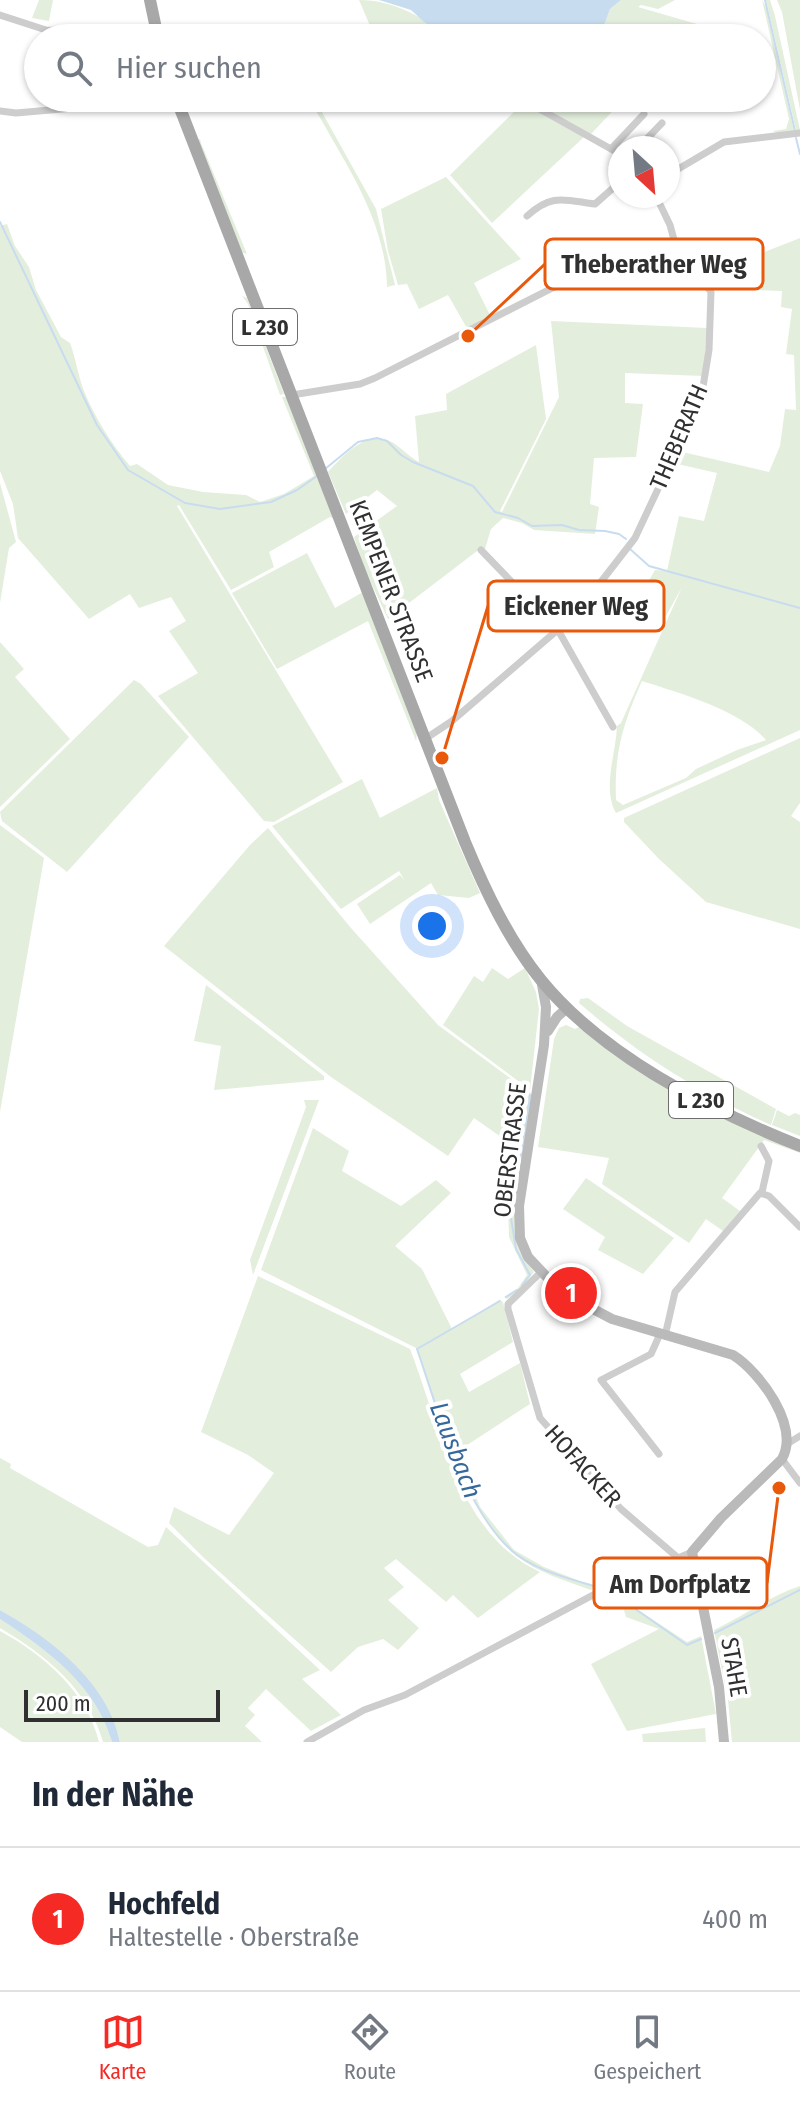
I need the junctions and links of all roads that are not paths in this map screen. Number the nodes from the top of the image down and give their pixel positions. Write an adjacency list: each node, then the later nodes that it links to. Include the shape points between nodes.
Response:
1 (150, 0): 4 (main road)
2 (0, 15): 3 (street)
3 (28, 24)
4 (155, 24)
5 (0, 111): 6 (street)
6 (27, 112)
7 (181, 112): 20 (main road, KEMPENER STRASSE / L 230)
8 (545, 112): 14 (street)
9 (644, 114): 12 (street)
10 (662, 123): 13 (street)
11 (797, 133): 15 (street, via 724,142)
12 (623, 136)
13 (650, 136)
14 (608, 147)
15 (680, 168)
16 (608, 193): 18 (street, via 595,204 550,200)
17 (662, 208): 19 (street, THEBERATH)
18 (527, 216)
19 (679, 258): 20 (street, via 672,265 629,273 578,275 375,378); 22 (street, THEBERATH, via 711,292 706,368 696,408 629,546)
20 (292, 395): 24 (main road, KEMPENER STRASSE / L 230)
21 (481, 550): 22 (street)
22 (558, 630): 23 (street); 24 (street, THEBERATH)
23 (613, 727)
24 (425, 739): 25 (main road, KEMPENER STRASSE / L 230, via 474,864)
25 (541, 979): 26 (main road, KEMPENER STRASSE / L 230); 27 (street, OBERSTRASSE)
26 (564, 1004): 27 (street, via 552,1010); 28 (street); 30 (main road, KEMPENER STRASSE / L 230, via 668,1082)
27 (546, 1023): 28 (street, OBERSTRASSE)
28 (544, 1045): 33 (street, OBERSTRASSE, via 519,1206 520,1238)
29 (761, 1146): 31 (street, via 769,1161)
30 (800, 1146)
31 (762, 1192): 32 (street); 34 (street, via 675,1292)
32 (800, 1227)
33 (540, 1273): 34 (street, OBERSTRASSE, via 561,1292 612,1319); 41 (street, HOFACKER, via 508,1304 540,1418 621,1509)
34 (662, 1335): 36 (street, OBERSTRASSE, via 727,1353 749,1367 779,1410); 37 (street, via 651,1354 601,1380)
35 (800, 1436): 36 (street)
36 (787, 1444): 38 (street)
37 (659, 1454)
38 (782, 1459): 39 (street); 40 (street)
39 (800, 1483)
40 (692, 1552): 41 (street); 43 (street, STAHE, via 719,1687)
41 (677, 1557): 42 (street)
42 (307, 1742)
43 (724, 1742)

